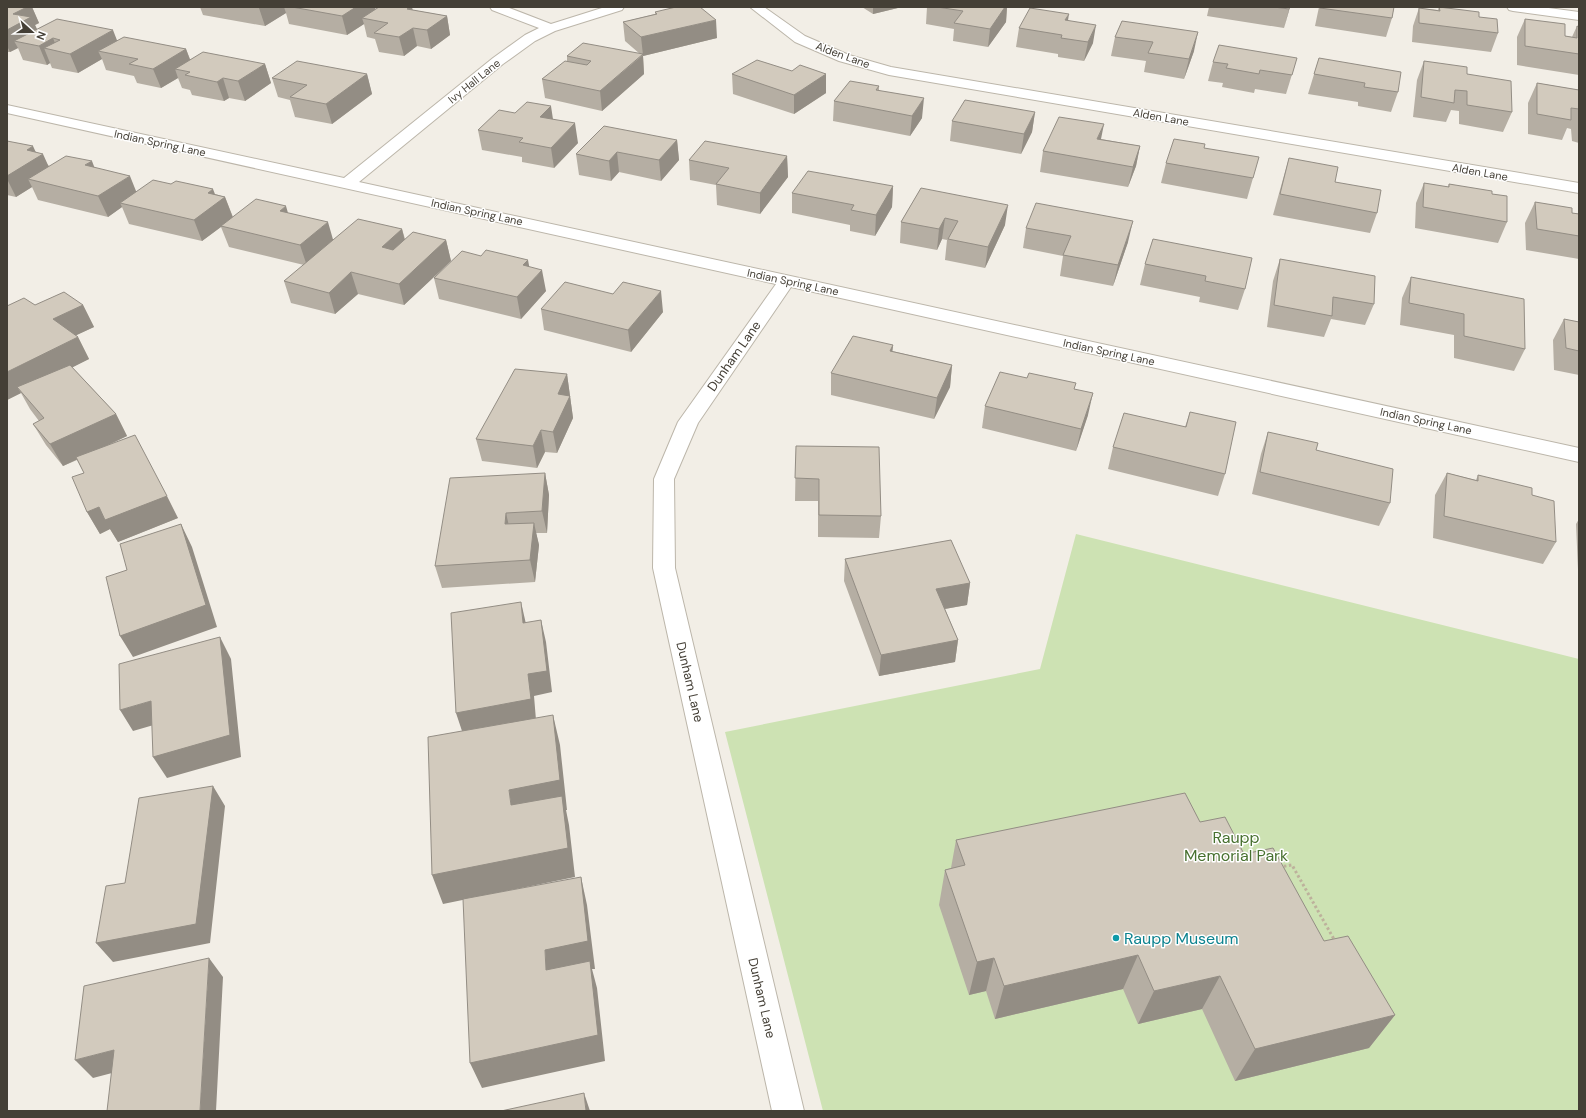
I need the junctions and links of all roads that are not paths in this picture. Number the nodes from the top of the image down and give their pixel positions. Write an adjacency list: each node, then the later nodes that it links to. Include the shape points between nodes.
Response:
1 (496, 7): 6 (street)
2 (618, 7): 6 (street, Ivy Hall Lane)
3 (756, 7): 9 (street, Alden Lane, via 800,39 844,58 889,71)
4 (1513, 7): 5 (street)
5 (1579, 16)
6 (550, 28): 8 (street, Ivy Hall Lane, via 530,38 498,61)
7 (7, 109): 8 (street, Indian Spring Lane)
8 (347, 184): 10 (street, Indian Spring Lane)
9 (1579, 188)
10 (787, 280): 11 (street, Indian Spring Lane); 12 (street, Dunham Lane, via 688,422 664,479 664,568)
11 (1579, 455)
12 (788, 1111)

